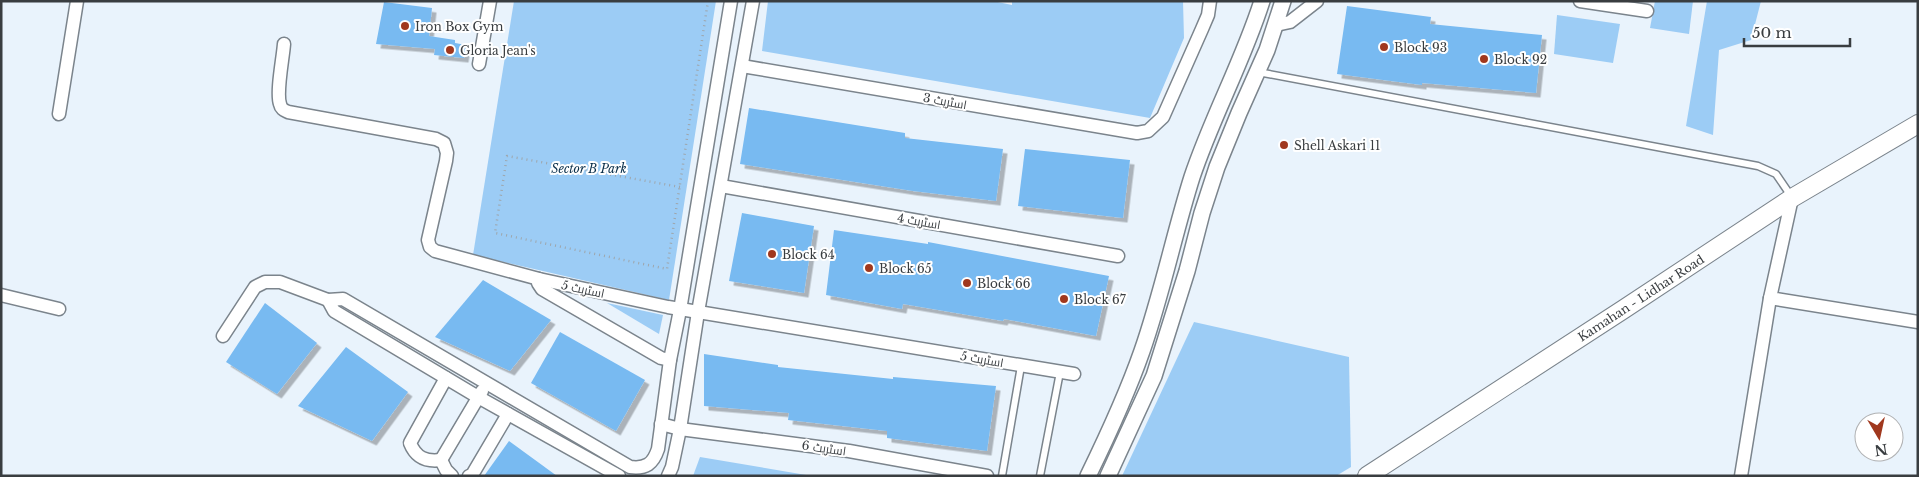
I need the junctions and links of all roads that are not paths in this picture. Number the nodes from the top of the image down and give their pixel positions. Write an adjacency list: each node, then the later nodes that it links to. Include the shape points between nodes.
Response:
1 (77, 1): 16 (street)
2 (490, 1): 13 (street)
3 (731, 1): 26 (street)
4 (753, 1): 14 (street)
5 (1210, 1): 14 (street, اسٹریٹ 3, via 1208,16 1163,117 1148,131 1138,133)
6 (1262, 1): 27 (street, via 1192,176)
7 (1283, 1): 11 (street)
8 (1318, 1): 11 (street, via 1290,22)
9 (1580, 1): 10 (street)
10 (1647, 11)
11 (1276, 25): 15 (street)
12 (284, 44): 21 (street, اسٹریٹ 5, via 279,92 282,109 444,143 446,161 428,240 434,251)
13 (479, 64)
14 (742, 66): 18 (street)
15 (1257, 72): 19 (lane, via 1758,166 1776,174); 29 (street, via 1217,167)
16 (59, 114)
17 (1918, 124): 19 (main road, Kamahan - Lidhar Road)
18 (721, 186): 20 (street, اسٹریٹ 4); 28 (street)
19 (1792, 198): 23 (street); 53 (main road, Kamahan - Lidhar Road)
20 (1118, 256)
21 (539, 279): 26 (street, اسٹریٹ 5); 32 (street, via 542,289 661,358)
22 (1, 295): 25 (street)
23 (1770, 298): 30 (street); 54 (street)
24 (328, 300): 31 (street, via 280,282 265,282 255,287); 36 (street, via 334,311); 37 (street, via 343,299)
25 (58, 308)
26 (680, 310): 28 (street, اسٹریٹ 5); 32 (street)
27 (1154, 311): 29 (street); 51 (street, via 1130,385)
28 (698, 312): 33 (street, اسٹریٹ 5); 41 (street)
29 (1172, 315): 52 (street, via 1154,376)
30 (1918, 322)
31 (223, 336)
32 (670, 360): 40 (street)
33 (1021, 366): 34 (street, اسٹریٹ 5); 49 (lane)
34 (1060, 372): 35 (street, اسٹریٹ 5); 50 (lane)
35 (1074, 374)
36 (446, 378): 38 (street); 42 (street, via 410,443 420,458)
37 (486, 384): 38 (street); 43 (street, via 630,467)
38 (478, 397): 39 (street); 42 (street)
39 (508, 414): 45 (street); 46 (street)
40 (661, 424): 41 (street, اسٹریٹ 6); 43 (street, via 658,450)
41 (680, 429): 47 (street); 48 (street, اسٹریٹ 6, via 849,451)
42 (441, 460): 44 (street)
43 (651, 470)
44 (452, 476)
45 (469, 476)
46 (620, 476)
47 (668, 476)
48 (987, 476)
49 (1002, 476)
50 (1040, 476)
51 (1088, 476)
52 (1108, 476)
53 (1367, 476)
54 (1741, 476)

